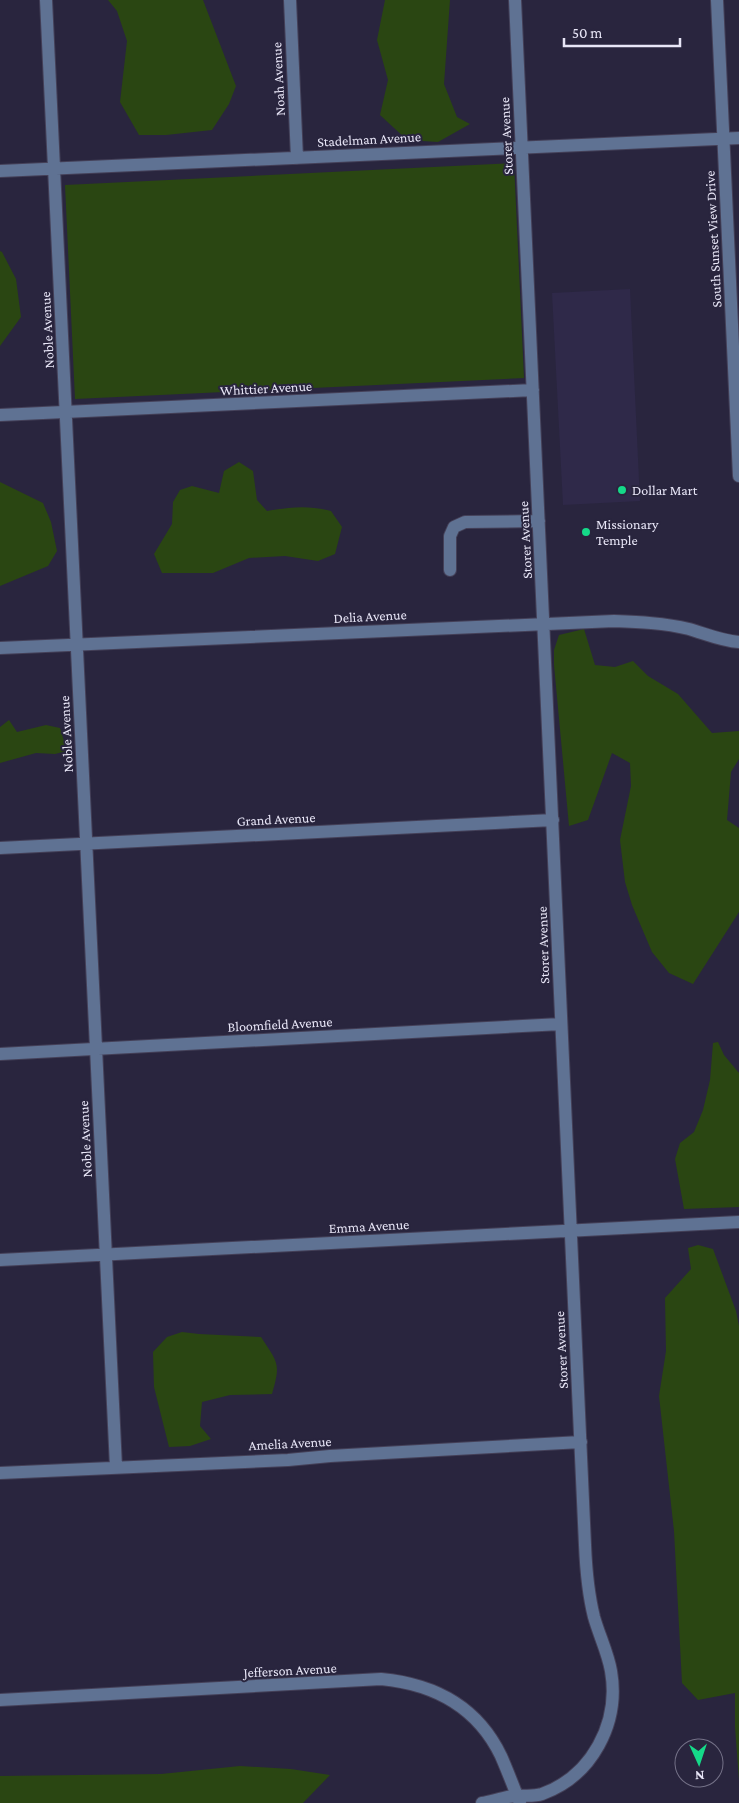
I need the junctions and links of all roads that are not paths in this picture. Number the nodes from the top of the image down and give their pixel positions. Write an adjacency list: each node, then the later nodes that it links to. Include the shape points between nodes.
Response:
1 (46, 0): 9 (street, Noble Avenue)
2 (290, 0): 8 (street, Noah Avenue)
3 (515, 0): 7 (street, Storer Avenue)
4 (717, 0): 5 (street, South Sunset View Drive)
5 (723, 138): 6 (street, Stadelman Avenue); 7 (street, Stadelman Avenue); 14 (street, South Sunset View Drive)
6 (739, 138)
7 (522, 148): 8 (street, Stadelman Avenue); 11 (street, Storer Avenue)
8 (297, 158): 9 (street, Stadelman Avenue)
9 (54, 168): 10 (street, Stadelman Avenue); 12 (street, Noble Avenue)
10 (0, 170)
11 (533, 390): 12 (street, Whittier Avenue); 15 (street, Storer Avenue)
12 (67, 411): 13 (street, Whittier Avenue); 19 (street, Noble Avenue)
13 (0, 415)
14 (739, 476)
15 (539, 521): 16 (street, via 465,522 454,527 450,536); 17 (street, Storer Avenue)
16 (450, 570)
17 (544, 623): 18 (street, Delia Avenue, via 649,622); 19 (street, Delia Avenue); 21 (street, Storer Avenue)
18 (739, 642)
19 (76, 645): 20 (street, Delia Avenue); 22 (street, Noble Avenue)
20 (0, 648)
21 (553, 820): 22 (street, Grand Avenue); 24 (street, Storer Avenue)
22 (86, 843): 23 (street, Grand Avenue); 25 (street, Noble Avenue)
23 (0, 848)
24 (561, 1024): 25 (street, Bloomfield Avenue); 28 (street, Storer Avenue)
25 (96, 1049): 26 (street, Bloomfield Avenue); 29 (street, Noble Avenue)
26 (0, 1054)
27 (739, 1222): 28 (street, Emma Avenue)
28 (571, 1230): 29 (street, Emma Avenue); 31 (street, Storer Avenue)
29 (105, 1255): 30 (street, Emma Avenue); 32 (street, Noble Avenue)
30 (0, 1260)
31 (581, 1442): 32 (street, Amelia Avenue); 35 (street, Storer Avenue, via 588,1586 594,1619 611,1670 613,1698 610,1720 598,1747 574,1776 541,1794)
32 (116, 1467): 33 (street, Amelia Avenue)
33 (0, 1473)
34 (0, 1700): 35 (street, Jefferson Avenue, via 401,1681 433,1690 474,1717 501,1756)
35 (519, 1799): 36 (street, Storer Avenue)
36 (482, 1803)

